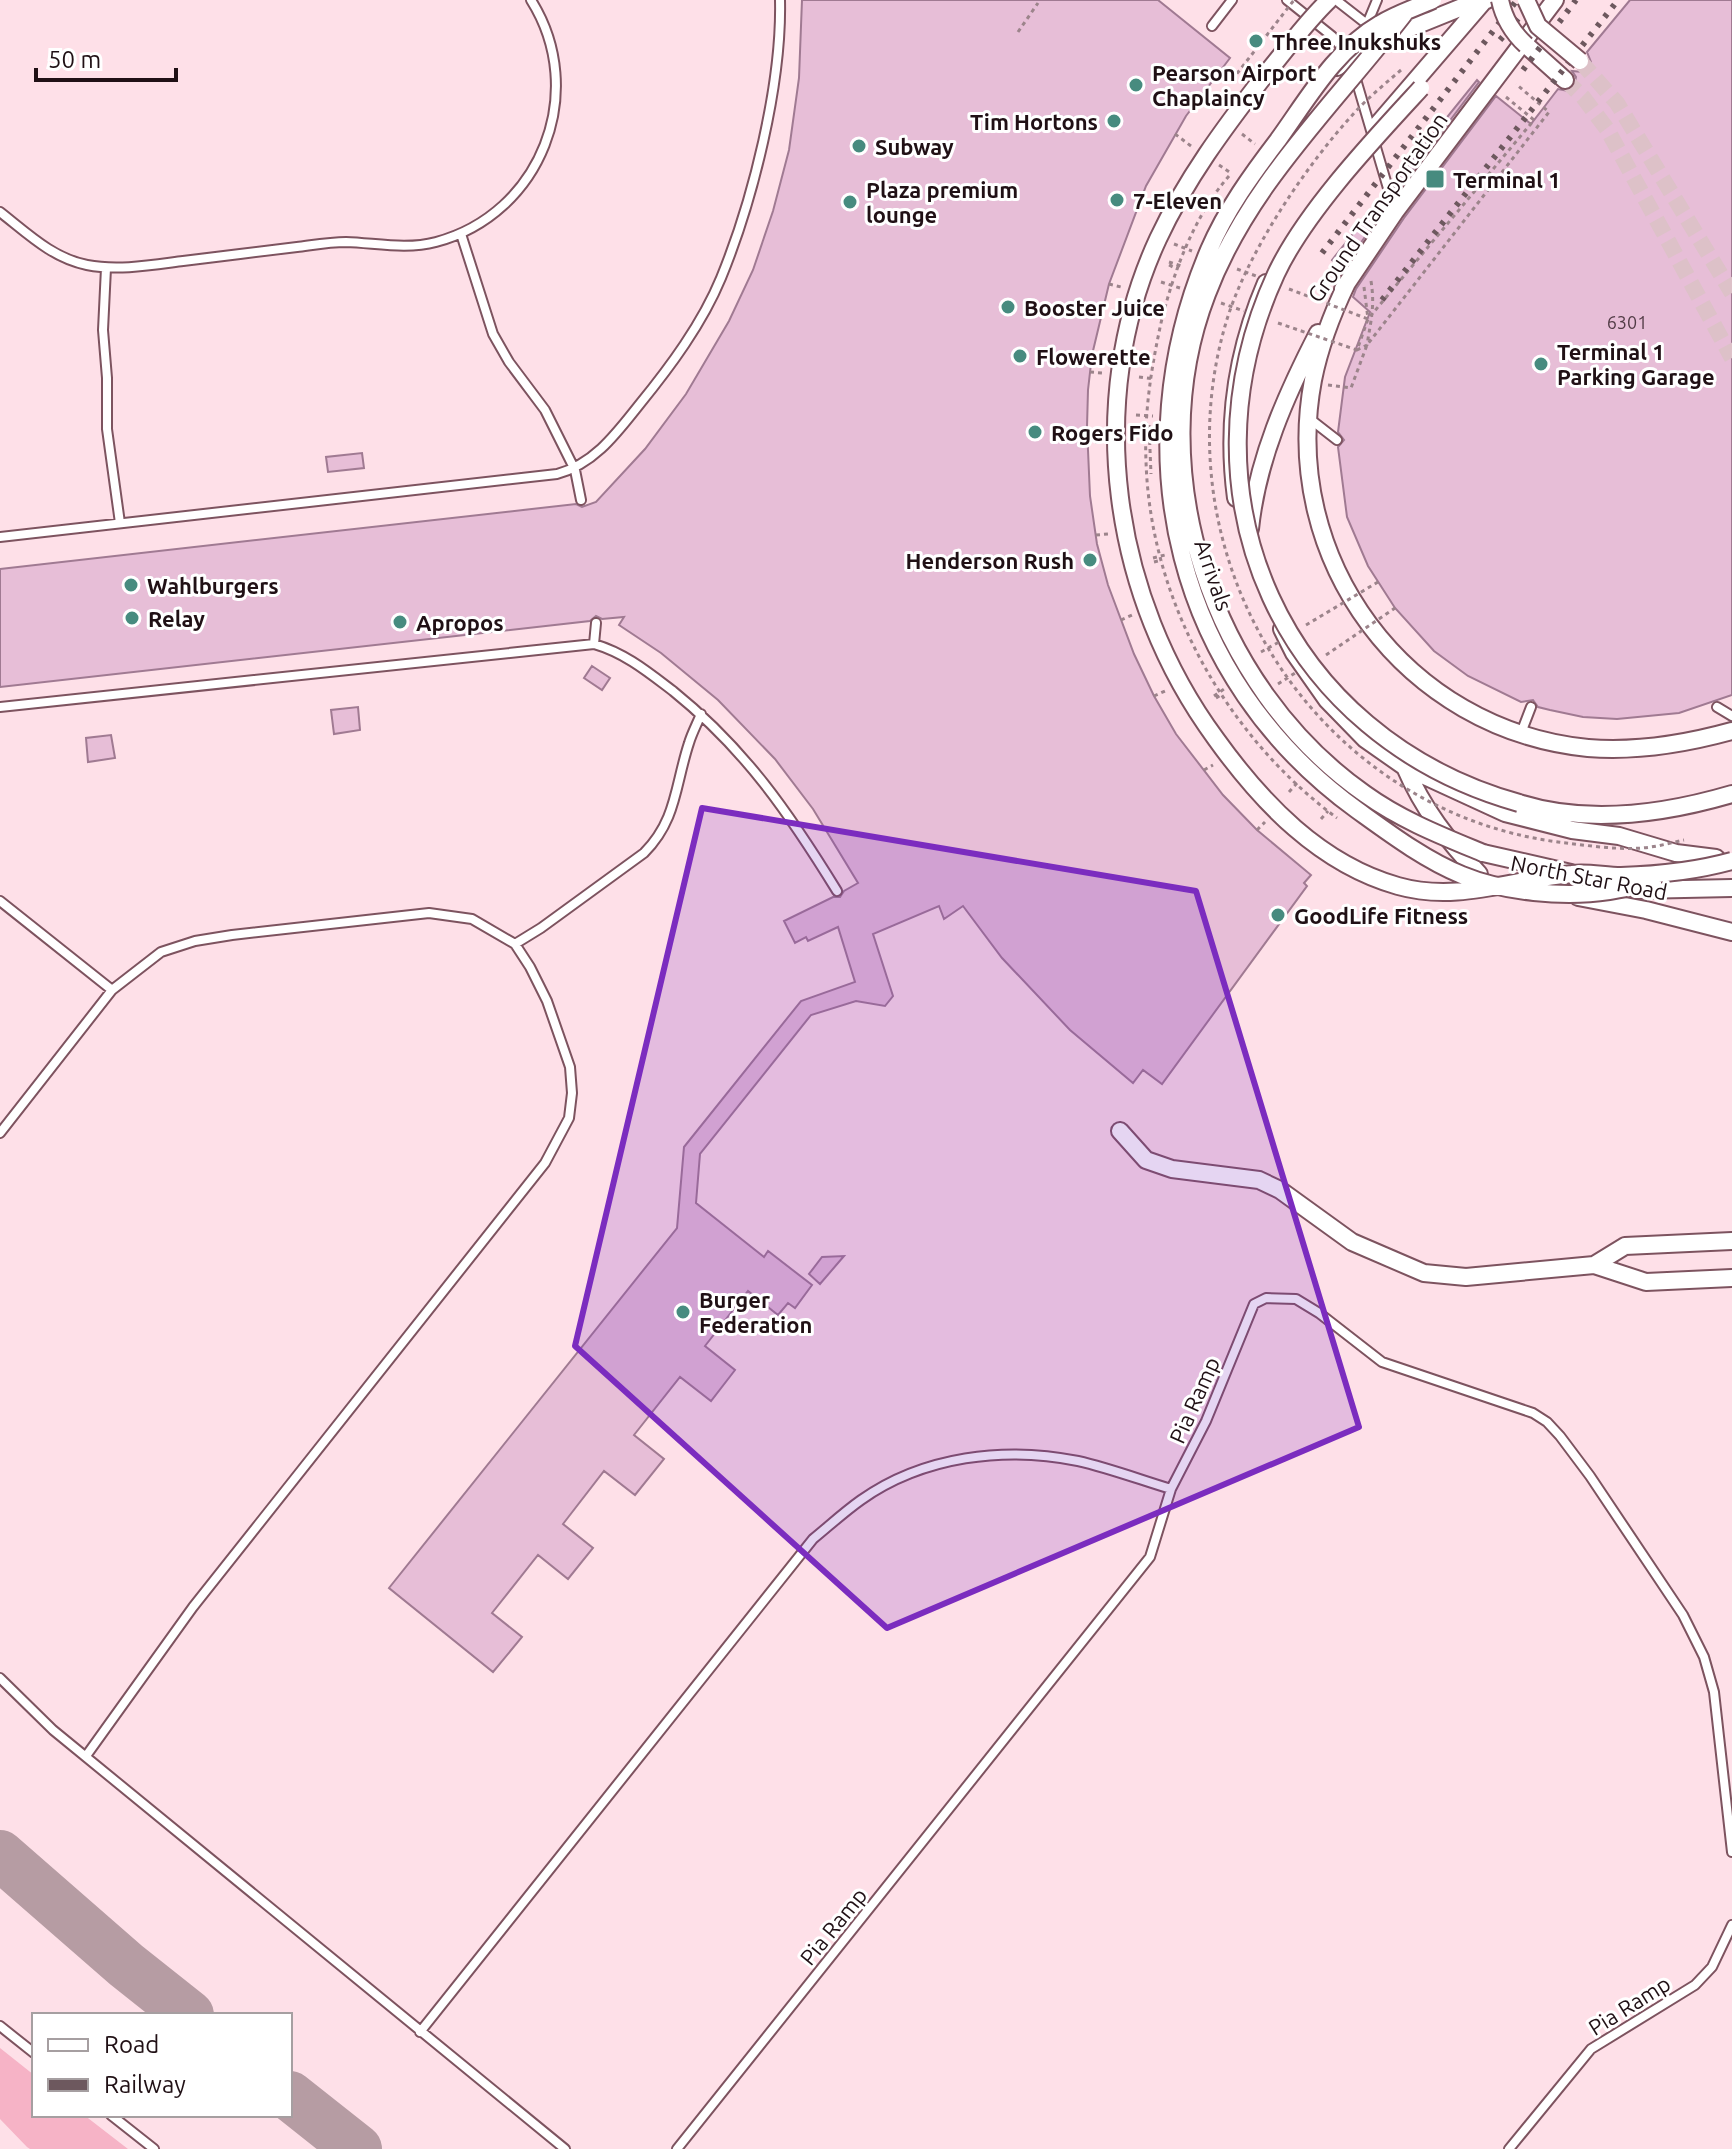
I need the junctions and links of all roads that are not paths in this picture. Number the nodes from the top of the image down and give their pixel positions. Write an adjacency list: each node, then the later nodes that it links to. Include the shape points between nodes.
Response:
1 (531, 0): 22 (lane, via 553,57 553,125 518,192)
2 (780, 0): 27 (lane, via 762,147 720,280 654,386 616,434)
3 (1232, 0): 15 (lane)
4 (1287, 0): 16 (lane)
5 (1329, 0): 44 (street, bridge, via 1210,147 1175,205 1137,294 1120,368 1116,456 1138,585 1165,655 1208,729 1266,802 1324,851 1377,879 1436,893)
6 (1336, 0): 14 (lane)
7 (1377, 0): 14 (lane)
8 (1414, 0): 44 (street, bridge, via 1258,196 1206,295 1183,408 1189,510 1196,547 1228,632 1265,696 1304,742 1364,794 1412,823 1483,853)
9 (1433, 0): 49 (street, Arrivals, bridge, via 1378,25 1339,58 1257,168 1210,247 1172,369 1170,499 1190,583 1228,668 1263,723 1314,777 1375,823 1462,875 1533,892)
10 (1485, 0): 16 (street, North Star Road, via 1387,37); 19 (street, Ground Transportation); 42 (street, Arrivals, bridge, via 1421,88 1312,217 1277,273 1256,327 1238,410 1241,500 1260,570 1286,627 1321,680 1361,721 1469,786 1543,809 1616,814)
11 (1500, 0): 18 (street, bridge, via 1513,33)
12 (1526, 0): 17 (street, bridge, via 1538,26)
13 (1555, 0): 21 (street, Ground Transportation)
14 (1368, 25): 16 (lane)
15 (1212, 26)
16 (1350, 57): 19 (lane); 45 (street, North Star Road, via 1334,70 1260,167 1202,275 1175,375 1175,504 1194,585 1219,647 1278,736 1314,773 1377,821)
17 (1580, 61)
18 (1565, 80)
19 (1371, 133): 21 (lane); 31 (street, Ground Transportation, via 1280,257 1247,334 1236,384 1231,452)
20 (0, 212): 23 (lane, via 64,259)
21 (1395, 212): 24 (street, Ground Transportation)
22 (461, 234): 23 (lane, via 419,246 325,243); 27 (lane, via 493,334 541,403)
23 (106, 268): 29 (lane, via 107,429)
24 (1347, 283): 25 (street, via 1325,333); 31 (street, Ground Transportation, via 1294,379 1271,439 1252,511)
25 (1309, 419): 26 (lane); 40 (street, via 1310,480 1319,520 1354,604 1375,634 1424,682 1476,716)
26 (1337, 440)
27 (575, 470): 28 (lane); 29 (lane)
28 (581, 500)
29 (120, 523): 30 (lane)
30 (0, 537)
31 (1248, 551): 41 (street, Ground Transportation, via 1277,621 1327,700 1365,739)
32 (596, 623): 33 (lane)
33 (594, 644): 34 (lane); 37 (lane, via 623,655)
34 (0, 707)
35 (1531, 707): 40 (lane)
36 (1717, 707): 38 (lane)
37 (701, 714): 47 (lane, via 752,766); 52 (lane, via 658,839)
38 (1732, 716)
39 (1732, 731): 40 (street, via 1635,749 1587,748)
40 (1521, 733)
41 (1405, 767): 43 (street, Ground Transportation, via 1505,813); 45 (street, Ground Transportation, via 1437,826)
42 (1732, 794)
43 (1728, 860): 44 (street, bridge, via 1663,874); 48 (street); 49 (street, Arrivals, bridge)
44 (1574, 873)
45 (1479, 874): 48 (street, North Star Road)
46 (1732, 888): 49 (street, bridge)
47 (837, 891)
48 (1540, 891): 51 (street, North Star Road)
49 (1607, 892)
50 (0, 901): 53 (lane)
51 (1732, 932)
52 (515, 944): 53 (lane, via 472,919 429,913 232,935 161,952); 61 (lane, via 547,1001 570,1067 569,1118 561,1136 545,1163 193,1607)
53 (112, 990): 55 (lane)
54 (1120, 1131): 57 (street, via 1146,1160 1172,1169 1259,1180 1352,1242 1424,1273 1466,1277)
55 (0, 1133)
56 (1732, 1241): 57 (street, via 1625,1246)
57 (1594, 1265): 58 (street, via 1646,1282)
58 (1732, 1278)
59 (1171, 1489): 62 (lane, Pia Ramp, via 1206,1421 1254,1304 1266,1298 1296,1299 1382,1362 1547,1422 1620,1519 1704,1657 1714,1692); 65 (lane, via 1078,1461 1015,1453 948,1461 862,1499 813,1539); 70 (lane, Pia Ramp, via 1150,1557)
60 (0, 1678): 61 (lane)
61 (86, 1756): 65 (lane)
62 (1732, 1852)
63 (1732, 1925): 71 (lane, Pia Ramp, via 1712,1967 1695,1985 1591,2049)
64 (0, 2026): 66 (lane)
65 (420, 2032): 69 (lane)
66 (32, 2051)
67 (114, 2117): 68 (lane)
68 (154, 2149)
69 (565, 2149)
70 (677, 2149)
71 (1509, 2149)

